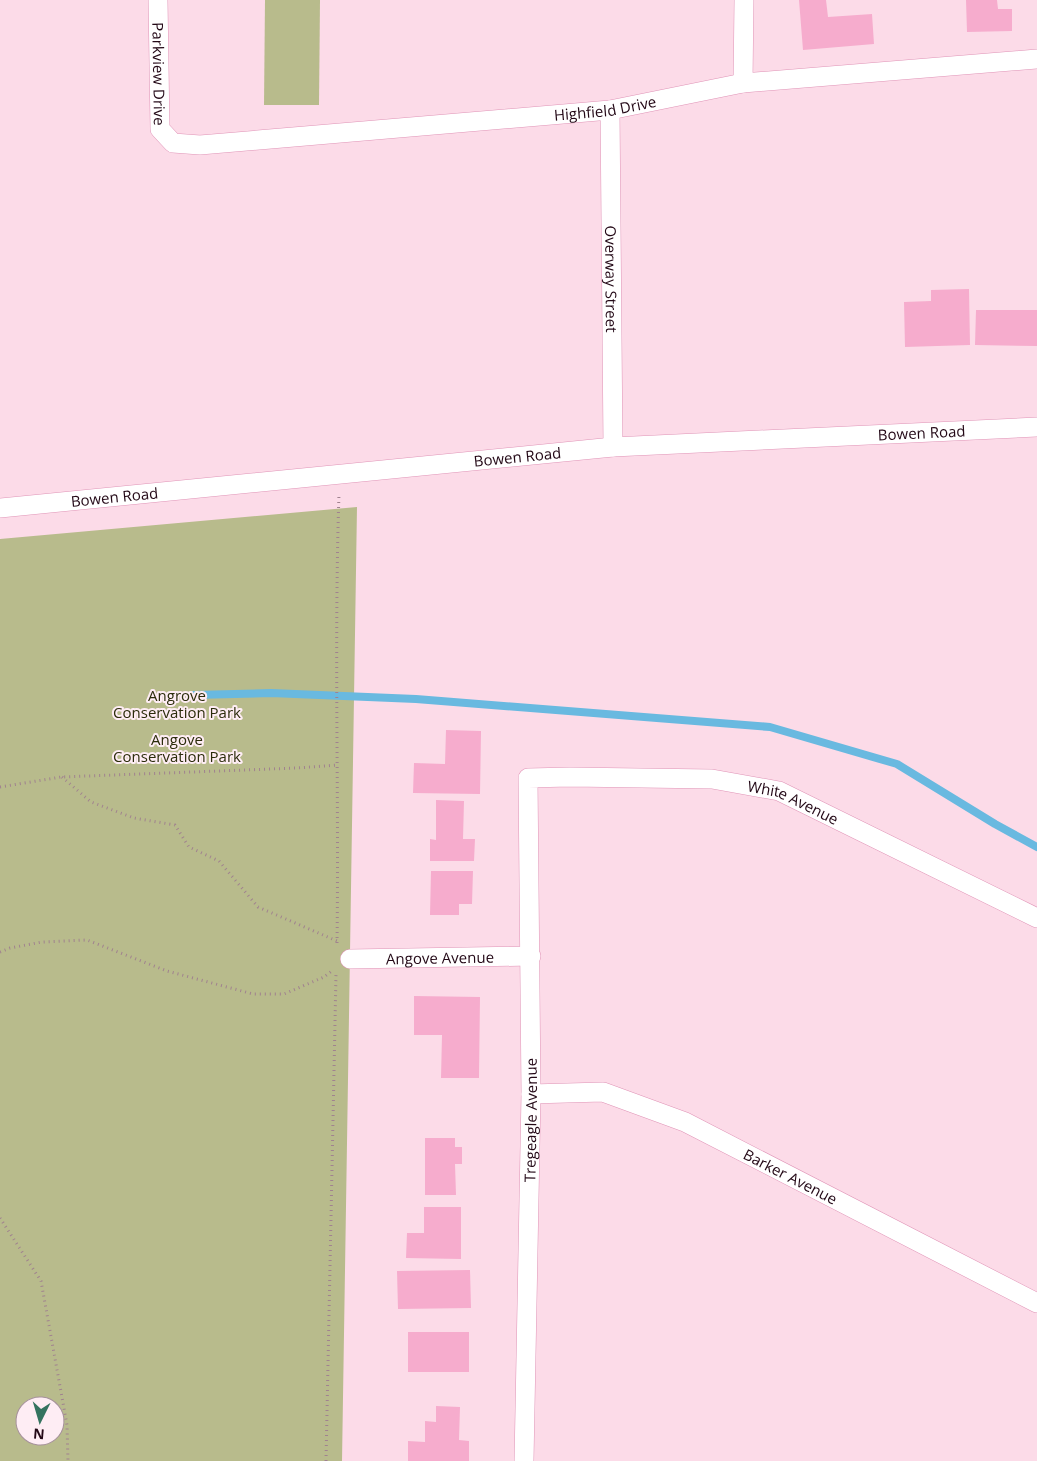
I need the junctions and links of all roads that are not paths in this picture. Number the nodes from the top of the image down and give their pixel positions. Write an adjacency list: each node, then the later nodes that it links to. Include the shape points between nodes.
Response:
1 (158, 0): 6 (street, Parkview Drive, via 160,129)
2 (744, 0): 4 (street)
3 (1037, 59): 4 (street, Highfield Drive)
4 (743, 83): 5 (street, Highfield Drive)
5 (610, 110): 6 (street, Highfield Drive, via 200,145); 8 (street, Overway Street)
6 (173, 143)
7 (1037, 427): 8 (street, Bowen Road)
8 (613, 447): 9 (street, Bowen Road)
9 (0, 508)
10 (528, 778): 11 (street, White Avenue, via 712,778 779,791); 13 (street, Tregeagle Avenue)
11 (1037, 918)
12 (343, 954): 13 (street, Angove Avenue)
13 (531, 956): 14 (street, Tregeagle Avenue)
14 (531, 1094): 15 (street, Barker Avenue, via 603,1092 685,1122); 16 (street, Tregeagle Avenue)
15 (1037, 1303)
16 (524, 1461)

